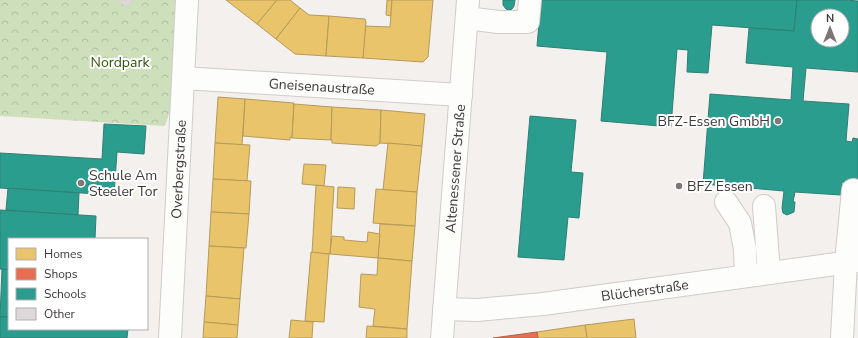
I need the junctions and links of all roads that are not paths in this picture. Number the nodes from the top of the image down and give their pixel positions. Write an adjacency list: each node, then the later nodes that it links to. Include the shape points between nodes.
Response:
1 (530, 0): 3 (street, via 528,22 498,22)
2 (186, 1): 4 (street, Overbergstraße)
3 (467, 9): 5 (street, Altenessener Straße)
4 (183, 78): 5 (street, Gneisenaustraße); 13 (street, Overbergstraße)
5 (460, 94): 12 (street, Altenessener Straße)
6 (853, 190): 9 (street)
7 (726, 202): 11 (street, via 740,223)
8 (764, 206): 10 (street)
9 (852, 261): 10 (street, Blücherstraße); 15 (street)
10 (769, 273): 11 (street, Blücherstraße)
11 (746, 276): 12 (street, Blücherstraße, via 543,304 477,310)
12 (444, 309): 14 (street, Altenessener Straße)
13 (170, 338)
14 (442, 338)
15 (842, 338)

